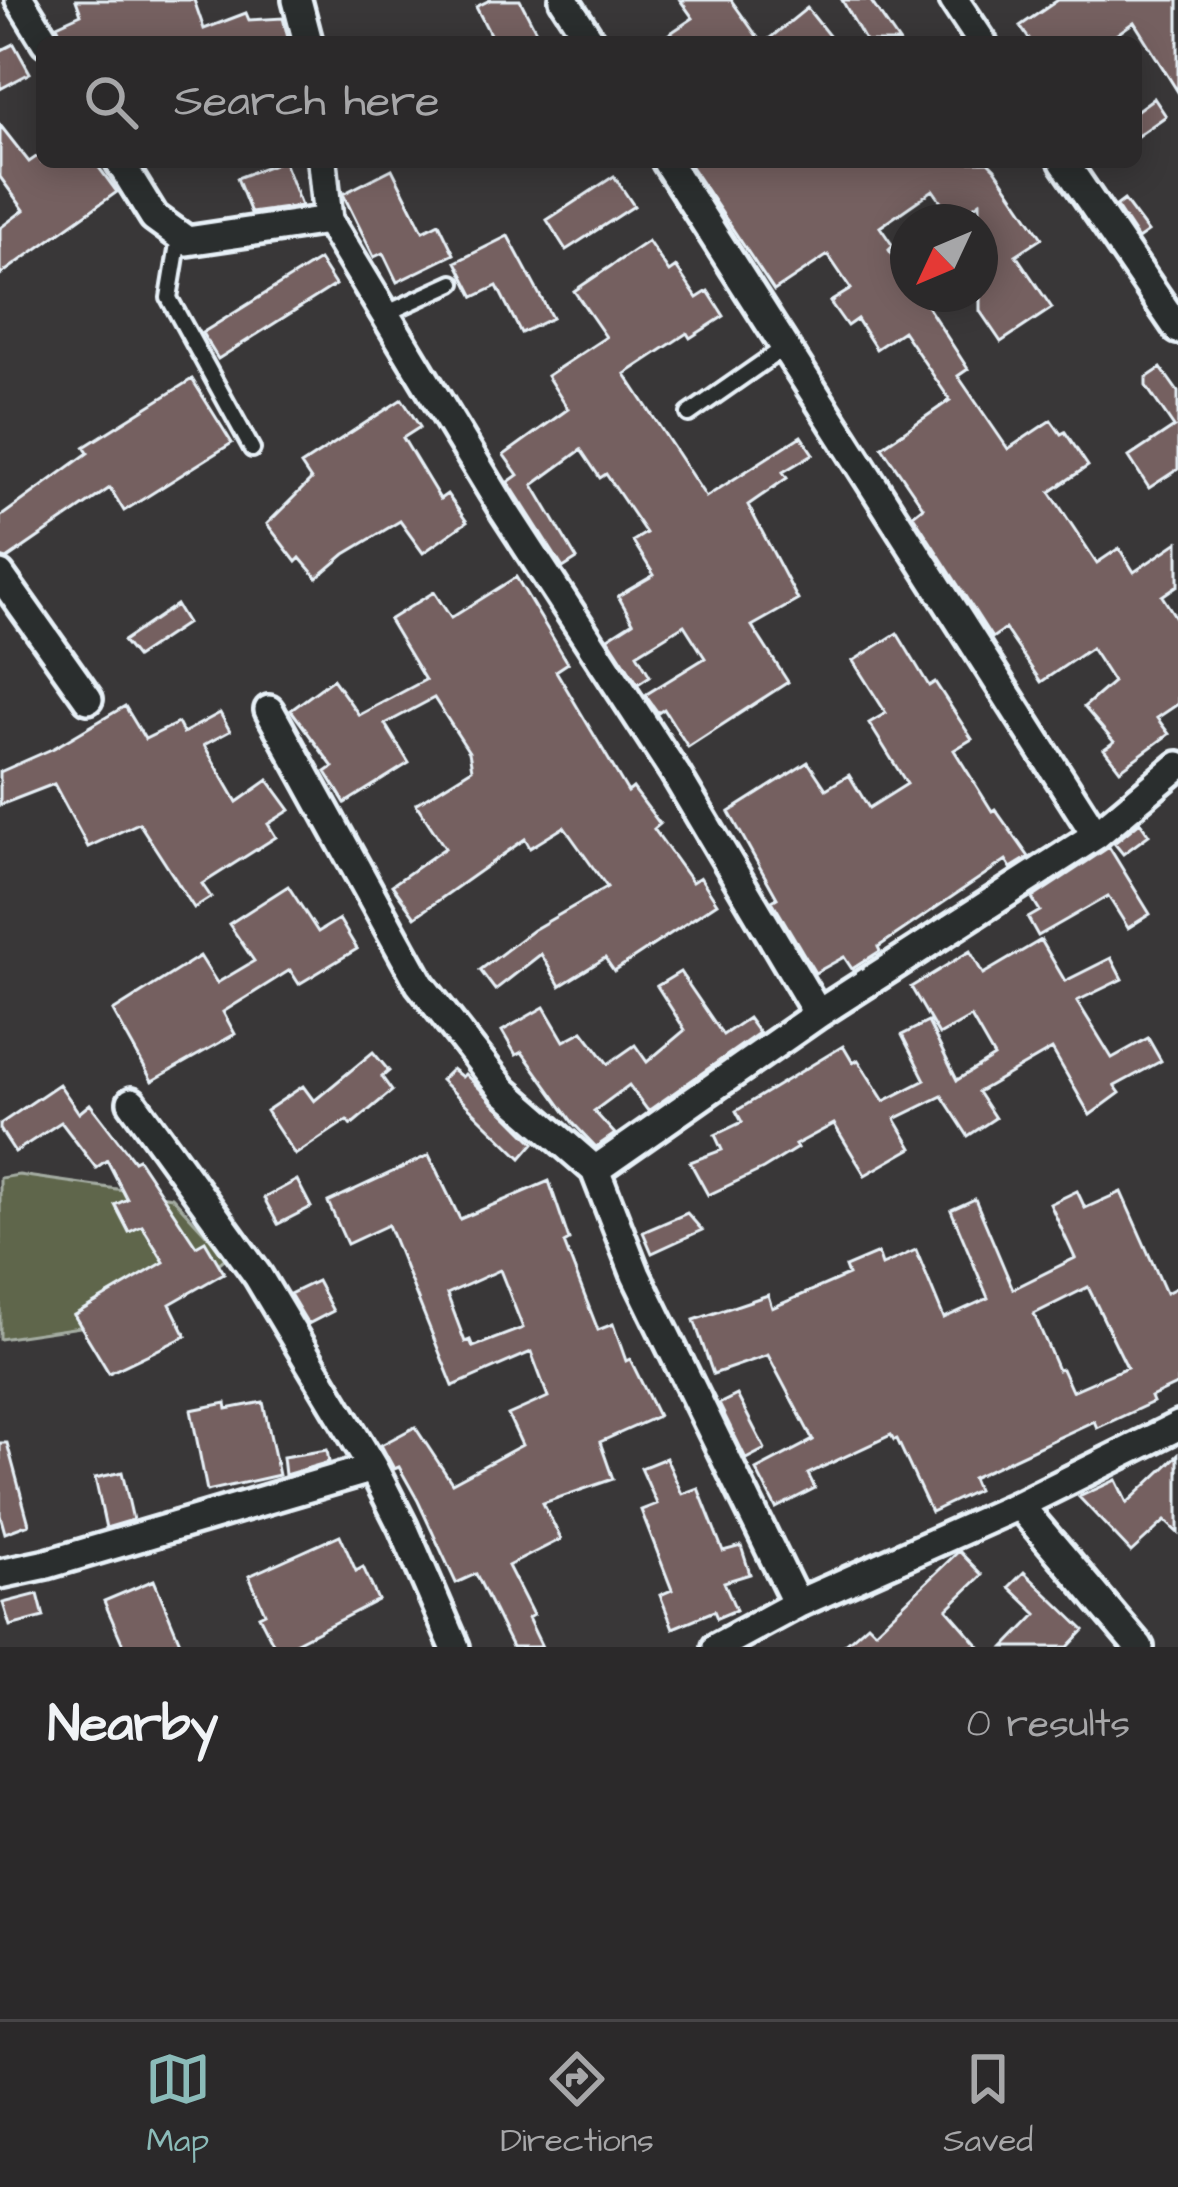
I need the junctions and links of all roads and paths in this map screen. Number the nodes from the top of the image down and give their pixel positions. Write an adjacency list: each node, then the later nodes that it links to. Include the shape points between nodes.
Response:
1 (20, 0): 5 (street)
2 (297, 0): 6 (street)
3 (564, 0): 7 (street)
4 (954, 0): 8 (street)
5 (42, 36)
6 (306, 36)
7 (587, 36)
8 (978, 36)
9 (124, 168): 14 (street, via 154,217)
10 (323, 168): 13 (street)
11 (671, 168): 18 (street)
12 (1068, 168): 17 (street)
13 (328, 220): 14 (street); 16 (street)
14 (179, 238): 20 (lane, via 169,298)
15 (453, 283): 16 (lane)
16 (385, 314): 26 (street, via 676,773)
17 (1178, 329)
18 (785, 347): 19 (lane); 25 (street)
19 (689, 414)
20 (252, 449)
21 (0, 575): 22 (street)
22 (88, 699)
23 (268, 710): 28 (street, via 420,984 504,1091)
24 (1178, 766): 25 (street)
25 (1096, 836): 26 (street)
26 (818, 1014): 28 (street)
27 (132, 1102): 30 (street, via 258,1276)
28 (595, 1170): 33 (street, via 636,1276)
29 (1178, 1426): 31 (street)
30 (373, 1468): 32 (street); 35 (street)
31 (1019, 1505): 33 (street); 37 (street)
32 (0, 1574)
33 (797, 1604): 34 (street)
34 (765, 1636): 36 (street)
35 (455, 1647)
36 (717, 1647)
37 (1139, 1647)

